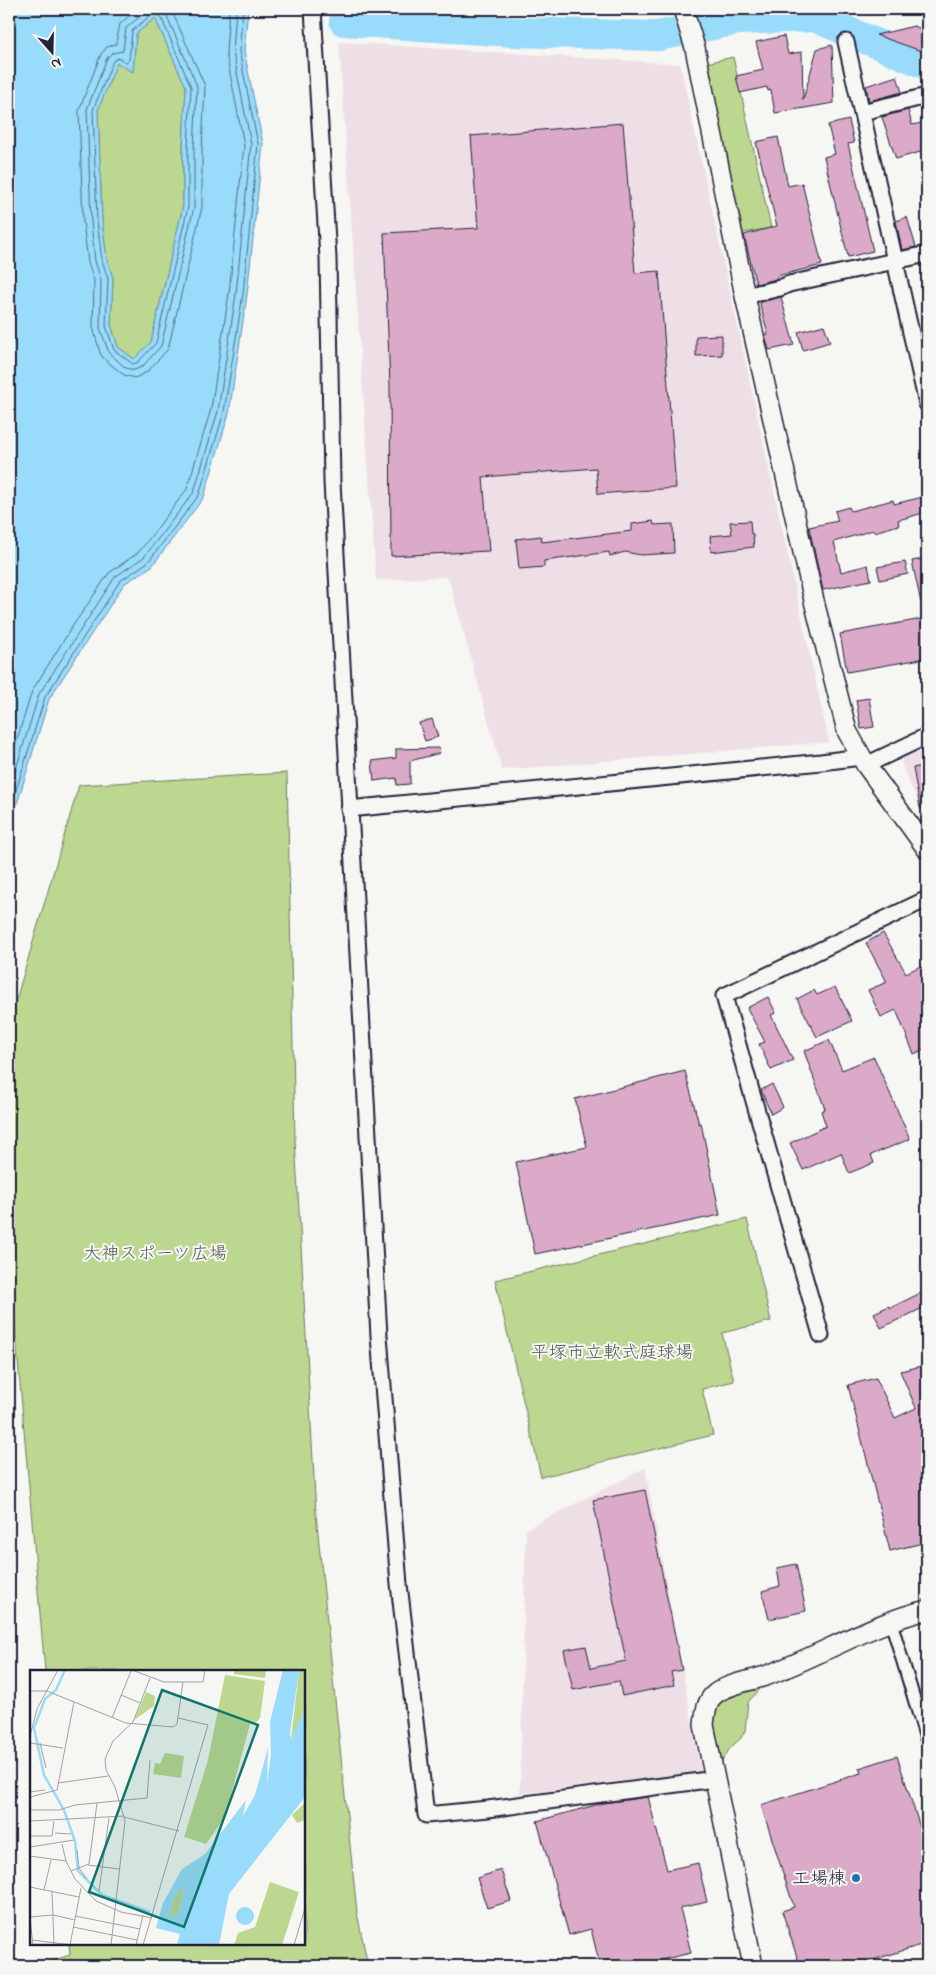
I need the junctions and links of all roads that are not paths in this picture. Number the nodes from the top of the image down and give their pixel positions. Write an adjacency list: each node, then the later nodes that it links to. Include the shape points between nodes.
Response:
1 (313, 9): 12 (street, via 328,258 330,427)
2 (685, 15): 8 (street)
3 (846, 42): 5 (street)
4 (927, 96): 5 (street)
5 (862, 112): 7 (street)
6 (927, 254): 7 (street)
7 (895, 260): 8 (street); 9 (street)
8 (745, 296): 11 (street, via 847,732)
9 (927, 404)
10 (927, 736): 11 (street)
11 (863, 761): 12 (street, via 821,762); 13 (street)
12 (349, 809): 19 (street, via 378,1336 399,1584 426,1815)
13 (927, 849)
14 (927, 899): 15 (street, via 724,996)
15 (821, 1335)
16 (927, 1610): 19 (street, via 866,1631 800,1662 713,1694 706,1709 704,1725)
17 (894, 1632): 18 (street)
18 (927, 1742)
19 (715, 1779): 20 (street)
20 (753, 1966)

